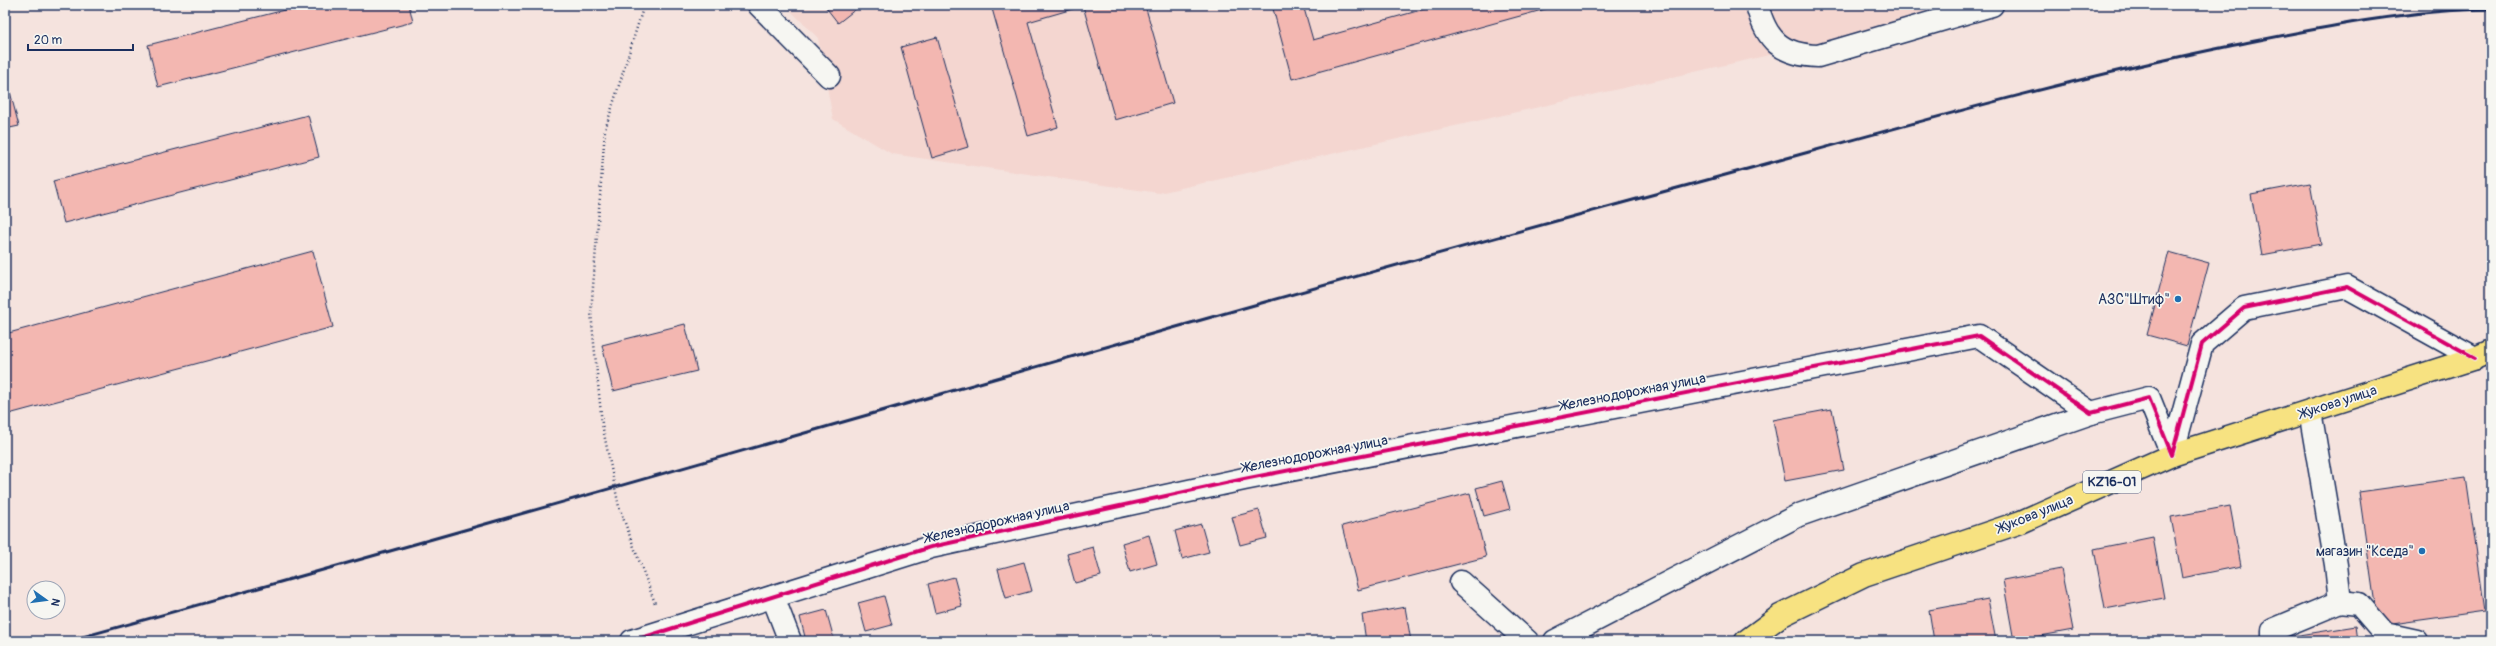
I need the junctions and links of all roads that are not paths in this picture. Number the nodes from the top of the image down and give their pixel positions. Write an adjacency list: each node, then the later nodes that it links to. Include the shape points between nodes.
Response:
1 (759, 5): 4 (street)
2 (1757, 5): 3 (street, via 1770,37 1780,47 1800,55 1818,56)
3 (1992, 5)
4 (829, 76)
5 (2487, 354): 6 (main road, Жукова улица / KZ16-01); 8 (street, via 2347,287 2244,308 2202,344)
6 (2310, 411): 8 (main road, Жукова улица / KZ16-01); 11 (street)
7 (2091, 413): 8 (street, via 2150,398); 10 (street, Железнодорожная улица, via 1979,336 1228,483 931,547); 15 (street, via 1799,515)
8 (2172, 455): 16 (main road, Жукова улица / KZ16-01, via 2021,522 1864,575 1780,616)
9 (1461, 582): 14 (street)
10 (773, 597): 12 (street, Железнодорожная улица); 13 (street)
11 (2340, 602): 17 (street, via 2273,630); 18 (street, via 2358,604 2385,634)
12 (632, 641)
13 (790, 641)
14 (1527, 641)
15 (1555, 641)
16 (1746, 641)
17 (2273, 641)
18 (2417, 641)

